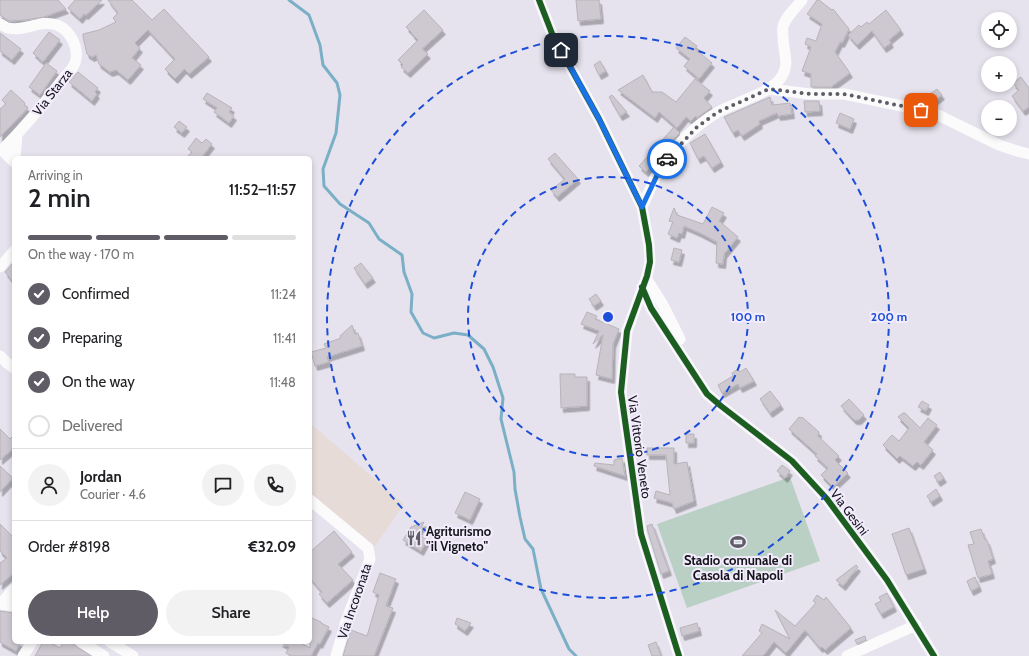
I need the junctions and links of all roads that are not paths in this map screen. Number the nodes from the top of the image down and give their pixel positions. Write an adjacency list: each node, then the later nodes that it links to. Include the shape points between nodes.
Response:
1 (539, 0): 10 (street, Via Vittorio Veneto, via 553,36 599,119)
2 (802, 0): 4 (street, via 782,27 785,71)
3 (0, 24): 5 (street, Via Starza, via 8,28 21,28 47,22 66,30 75,45 75,63)
4 (769, 89): 7 (street, via 810,94 844,94 921,110 999,145); 10 (street, via 718,112 697,127 660,169)
5 (18, 135): 6 (street, Via Starza); 8 (street)
6 (1, 151): 9 (street, Via Starza)
7 (1029, 154)
8 (15, 156)
9 (12, 160)
10 (642, 207): 12 (street, Via Vittorio Veneto)
11 (12, 253): 13 (street)
12 (650, 262): 14 (street, Via Vittorio Veneto); 15 (street)
13 (0, 266)
14 (644, 282): 15 (street); 18 (street, Via Gesini, via 651,308 707,394); 31 (street, Via Vittorio Veneto, via 627,331 621,392 641,534)
15 (663, 305): 18 (street, via 674,330)
16 (0, 356): 17 (street)
17 (12, 367)
18 (721, 406): 23 (street, Via Gesini, via 792,461 827,499 887,580)
19 (312, 502): 30 (street, Via Incoronata, via 368,548 370,559 346,621)
20 (12, 591): 21 (street)
21 (0, 604): 22 (street)
22 (12, 606)
23 (916, 625): 32 (street); 33 (street, Via Gesini)
24 (31, 644): 27 (street)
25 (84, 644): 28 (street)
26 (113, 644): 29 (street)
27 (23, 656)
28 (104, 656)
29 (133, 656)
30 (336, 656)
31 (679, 656)
32 (847, 656)
33 (934, 656)

